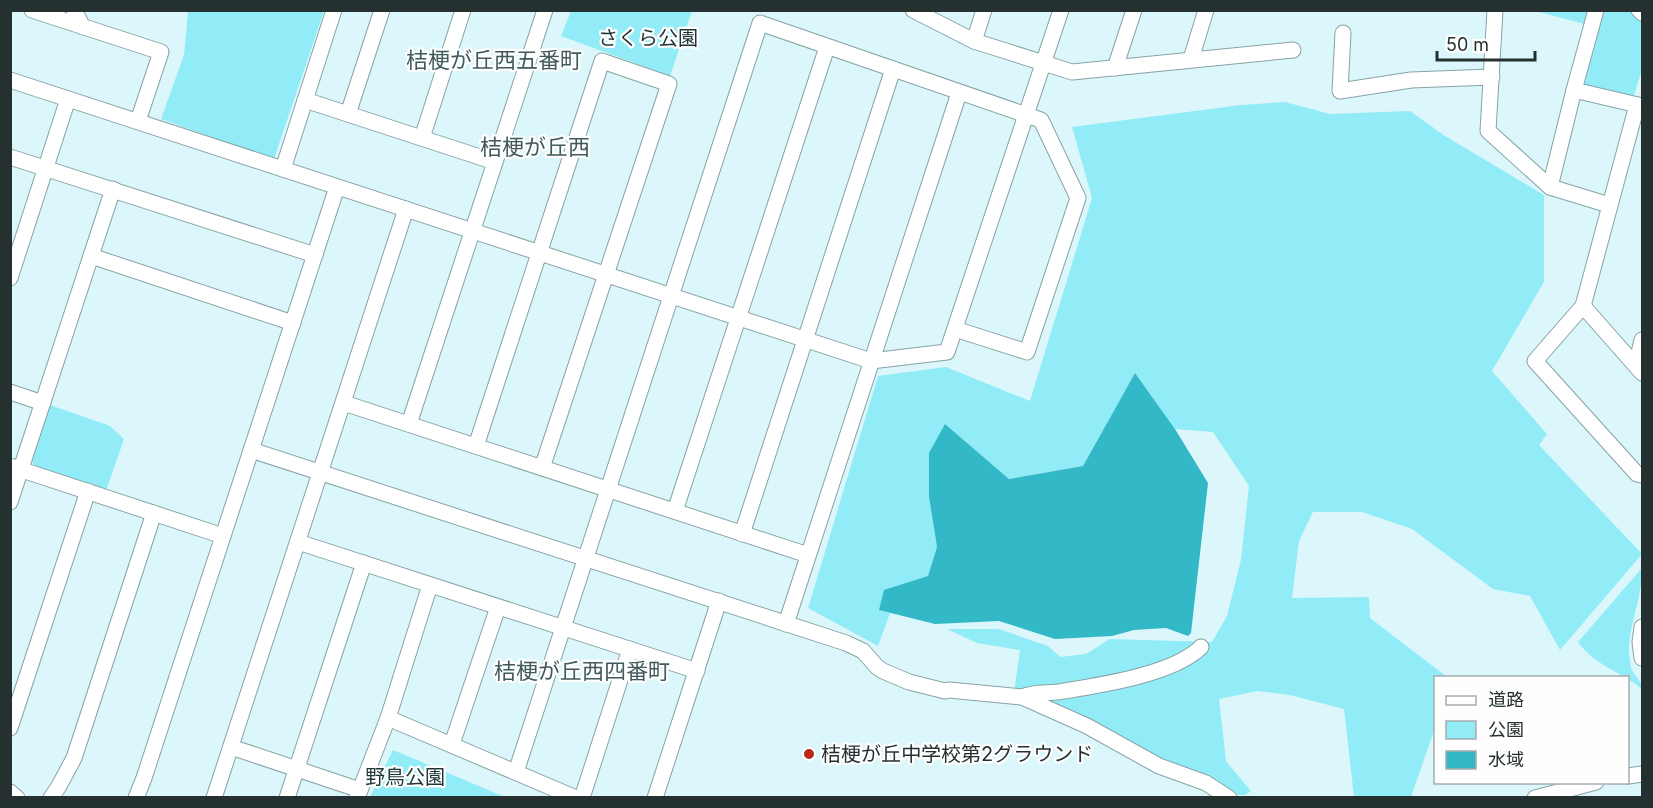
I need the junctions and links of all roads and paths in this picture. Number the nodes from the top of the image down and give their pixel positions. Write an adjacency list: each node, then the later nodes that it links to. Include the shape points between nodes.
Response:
1 (32, 10): 16 (street)
2 (74, 10): 16 (street)
3 (334, 10): 30 (street)
4 (382, 10): 32 (street)
5 (463, 10): 35 (street)
6 (545, 10): 37 (street)
7 (913, 10): 18 (street)
8 (984, 10): 18 (street)
9 (1061, 10): 22 (street)
10 (1134, 10): 23 (street)
11 (1206, 10): 21 (street)
12 (1495, 10): 25 (street)
13 (1596, 10): 27 (street)
14 (1639, 10): 15 (street)
15 (1642, 13)
16 (82, 27): 34 (street, via 161,52)
17 (1343, 33): 25 (street, via 1340,91 1411,81)
18 (974, 41): 22 (street)
19 (827, 46): 24 (street); 51 (street, via 760,23); 53 (street)
20 (1293, 50): 21 (street)
21 (1191, 59): 23 (street)
22 (1044, 63): 23 (street, via 1072,72); 33 (street)
23 (1115, 68)
24 (893, 69): 28 (street); 56 (street)
25 (1492, 77): 41 (street, via 1488,131)
26 (10, 80): 29 (street)
27 (1574, 90): 31 (street); 41 (street)
28 (959, 93): 33 (street); 58 (street)
29 (68, 99): 34 (street); 38 (street)
30 (305, 100): 32 (street); 39 (street)
31 (1640, 105): 43 (street)
32 (348, 114): 35 (street)
33 (1025, 115): 55 (street); 55 (street, via 1041,120 1078,198 1027,352)
34 (138, 121): 39 (street)
35 (422, 138): 37 (street)
36 (10, 157): 38 (street)
37 (495, 162): 45 (street)
38 (46, 168): 42 (street); 50 (street)
39 (283, 169): 40 (street)
40 (337, 187): 44 (street); 47 (street)
41 (1550, 187): 43 (street)
42 (113, 189): 47 (street); 48 (street)
43 (1609, 205): 52 (street)
44 (406, 209): 45 (street); 62 (street)
45 (473, 230): 46 (street); 63 (street)
46 (540, 252): 49 (street); 49 (street, via 602,61 669,84); 64 (street)
47 (315, 255): 54 (street)
48 (91, 256): 54 (street); 61 (street)
49 (606, 274): 51 (street); 67 (street)
50 (10, 278)
51 (672, 296): 53 (street); 70 (street)
52 (1583, 306): 59 (street); 69 (street, via 1535,361)
53 (739, 318): 56 (street); 73 (street)
54 (293, 323): 65 (street)
55 (955, 329): 58 (street, via 947,352)
56 (805, 339): 58 (street); 75 (street)
57 (1642, 340): 59 (street)
58 (871, 361): 78 (street)
59 (1639, 369)
60 (10, 392): 61 (street)
61 (43, 403): 66 (street)
62 (344, 403): 63 (street); 68 (street)
63 (409, 424): 64 (street)
64 (476, 446): 67 (street)
65 (250, 450): 68 (street); 76 (street)
66 (16, 468): 71 (street); 72 (street)
67 (542, 468): 70 (street)
68 (321, 472): 77 (street); 79 (street)
69 (1642, 475)
70 (609, 489): 73 (street); 79 (street)
71 (88, 491): 74 (street); 93 (street)
72 (10, 502)
73 (675, 511): 75 (street)
74 (154, 513): 76 (street); 102 (street, via 74,758)
75 (741, 534): 78 (street)
76 (223, 536): 103 (street)
77 (297, 542): 80 (street); 95 (street)
78 (808, 555): 84 (street)
79 (586, 558): 82 (street); 85 (street)
80 (364, 563): 81 (street); 96 (street)
81 (430, 585): 83 (street); 92 (street)
82 (720, 601): 84 (street); 90 (street)
83 (498, 607): 85 (street); 94 (street)
84 (786, 624): 91 (street, via 857,647 877,667 909,682 945,691)
85 (564, 627): 88 (street); 97 (street)
86 (1642, 627): 89 (street)
87 (1201, 647): 91 (street, via 1186,659 1151,674)
88 (630, 649): 90 (street); 107 (street)
89 (1642, 658)
90 (697, 671): 108 (street)
91 (1023, 697): 109 (street, via 1087,726 1159,766 1206,783)
92 (388, 718): 94 (street); 100 (street)
93 (10, 728)
94 (452, 744): 97 (street)
95 (231, 747): 96 (street); 104 (street)
96 (296, 769): 100 (street); 105 (street)
97 (516, 772): 106 (street)
98 (1592, 784): 110 (street)
99 (10, 792): 101 (street)
100 (358, 794)
101 (17, 798)
102 (51, 798)
103 (136, 798)
104 (214, 798)
105 (287, 798)
106 (576, 798)
107 (582, 798)
108 (655, 798)
109 (1229, 798)
110 (1535, 798)

